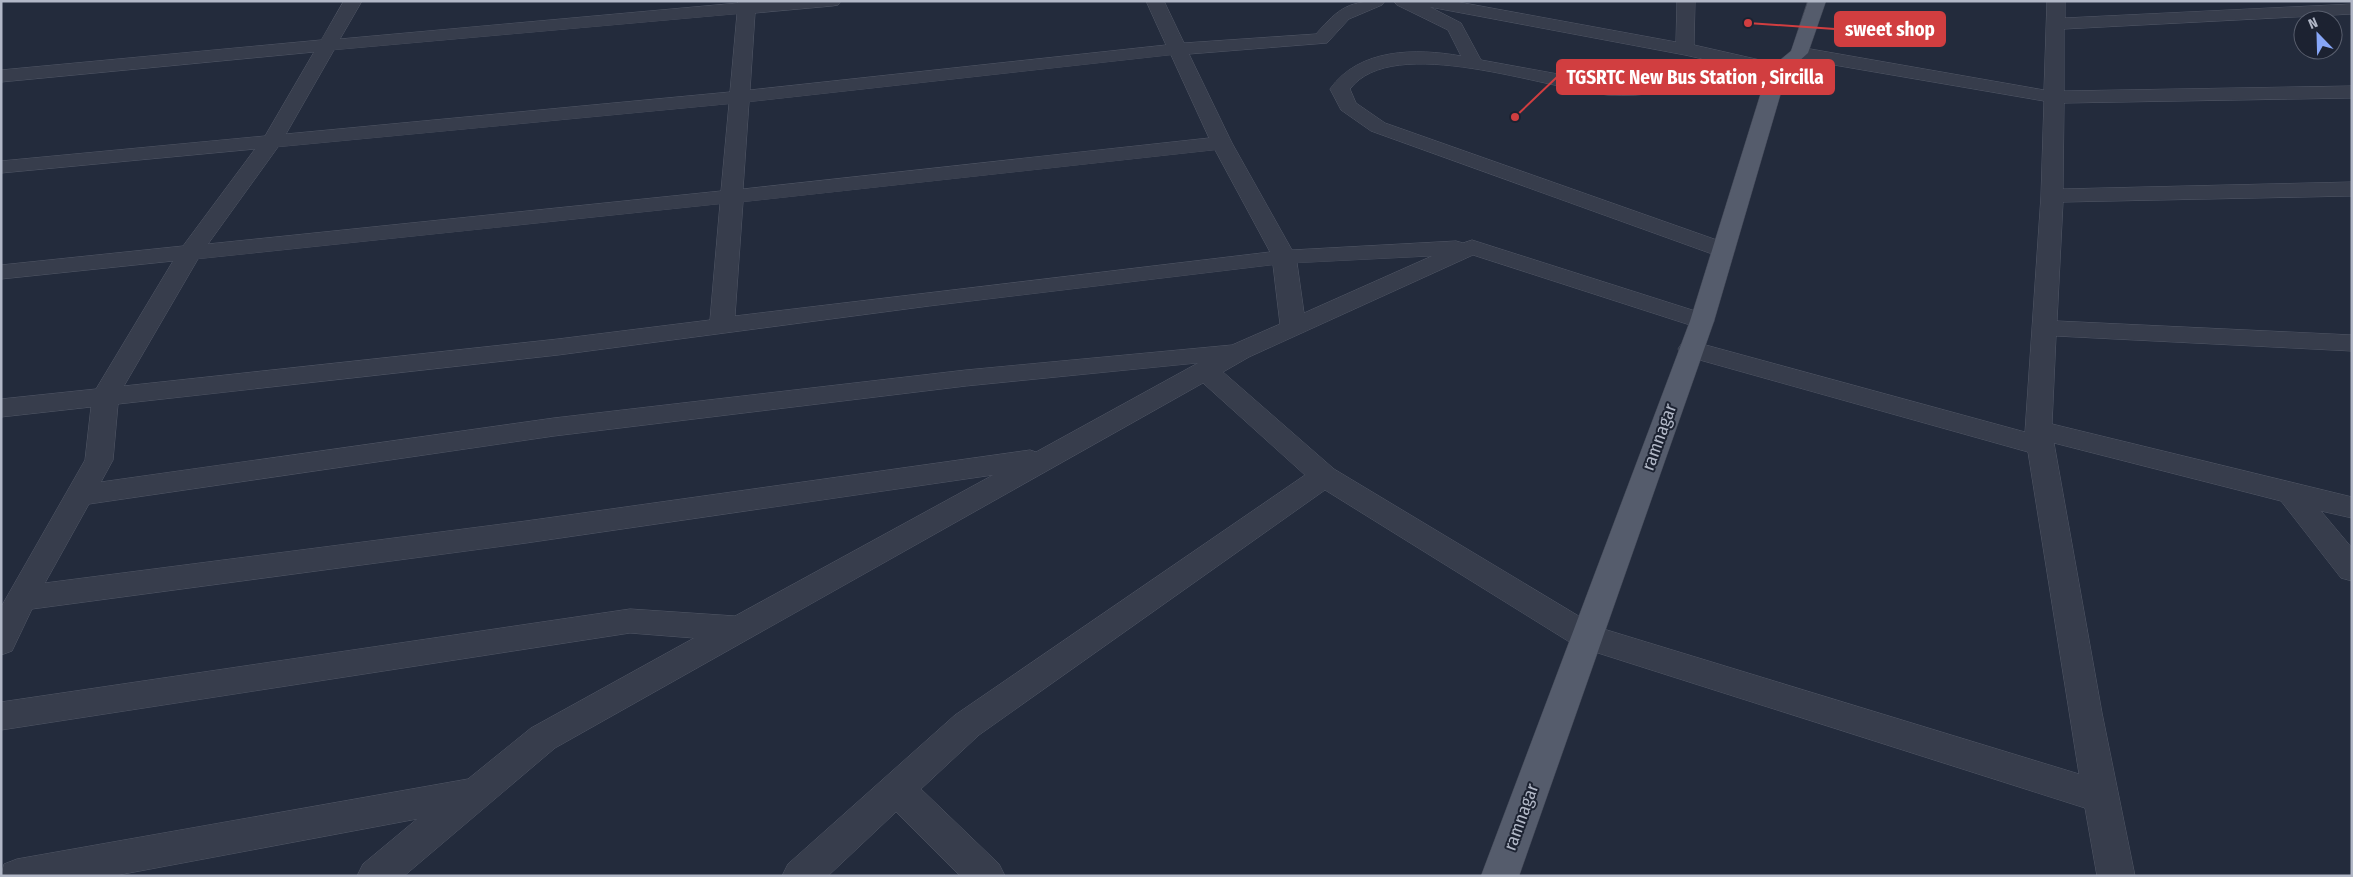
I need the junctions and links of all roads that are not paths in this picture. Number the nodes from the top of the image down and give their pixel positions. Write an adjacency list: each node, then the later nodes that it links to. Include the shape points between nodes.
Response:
1 (353, 1): 13 (street)
2 (832, 1): 10 (street)
3 (1155, 1): 14 (street)
4 (1376, 1): 14 (street, via 1343,15 1321,39)
5 (1403, 1): 16 (street, via 1455,27)
6 (1423, 1): 15 (street)
7 (1686, 1): 15 (street)
8 (1818, 1): 17 (main road, ramnagar)
9 (2056, 1): 12 (street)
10 (747, 5): 13 (street); 20 (street)
11 (2352, 9): 12 (street)
12 (2055, 24): 21 (street)
13 (326, 45): 18 (street); 22 (street)
14 (1177, 49): 20 (street); 23 (street)
15 (1685, 49): 17 (street)
16 (1474, 64): 17 (street, via 1608,89 1638,90 1738,80); 29 (street, via 1435,58 1379,62 1360,68 1347,78 1340,89 1348,106 1378,127)
17 (1783, 70): 21 (street); 29 (main road, ramnagar)
18 (1, 76)
19 (2352, 92): 21 (street)
20 (740, 97): 22 (street); 26 (street)
21 (2053, 97): 27 (street)
22 (271, 143): 24 (street); 30 (street)
23 (1222, 143): 26 (street); 31 (street)
24 (1, 167)
25 (2352, 189): 27 (street)
26 (732, 196): 30 (street); 34 (street)
27 (2052, 196): 36 (street)
28 (1472, 247): 31 (street); 33 (street); 35 (street)
29 (1723, 250): 33 (main road, ramnagar)
30 (190, 253): 32 (street); 41 (street)
31 (1284, 257): 34 (street); 35 (street)
32 (1, 272)
33 (1702, 321): 38 (main road, ramnagar)
34 (722, 326): 41 (street)
35 (1293, 327): 39 (street)
36 (2044, 328): 37 (street); 43 (street)
37 (2352, 343)
38 (1691, 349): 43 (street); 52 (main road, ramnagar)
39 (1240, 351): 40 (street); 47 (street, via 966,378 554,427)
40 (1205, 370): 44 (street); 45 (street)
41 (105, 396): 42 (street); 47 (street, via 99,460)
42 (1, 408)
43 (2039, 438): 46 (street); 57 (street)
44 (1045, 458): 50 (street, via 516,533); 51 (street)
45 (1324, 476): 52 (street); 55 (street, via 967,725)
46 (2290, 492): 48 (street); 49 (street)
47 (79, 495): 50 (street)
48 (2352, 508)
49 (2352, 570)
50 (21, 598): 53 (street)
51 (738, 629): 54 (street, via 630,621); 56 (street, via 543,738)
52 (1587, 637): 57 (street); 62 (main road, ramnagar)
53 (1, 642)
54 (1, 716)
55 (896, 789): 60 (street); 61 (street)
56 (477, 793): 58 (street); 59 (street)
57 (2101, 797): 63 (street)
58 (17, 876)
59 (376, 876)
60 (801, 876)
61 (986, 876)
62 (1500, 876)
63 (2116, 876)

